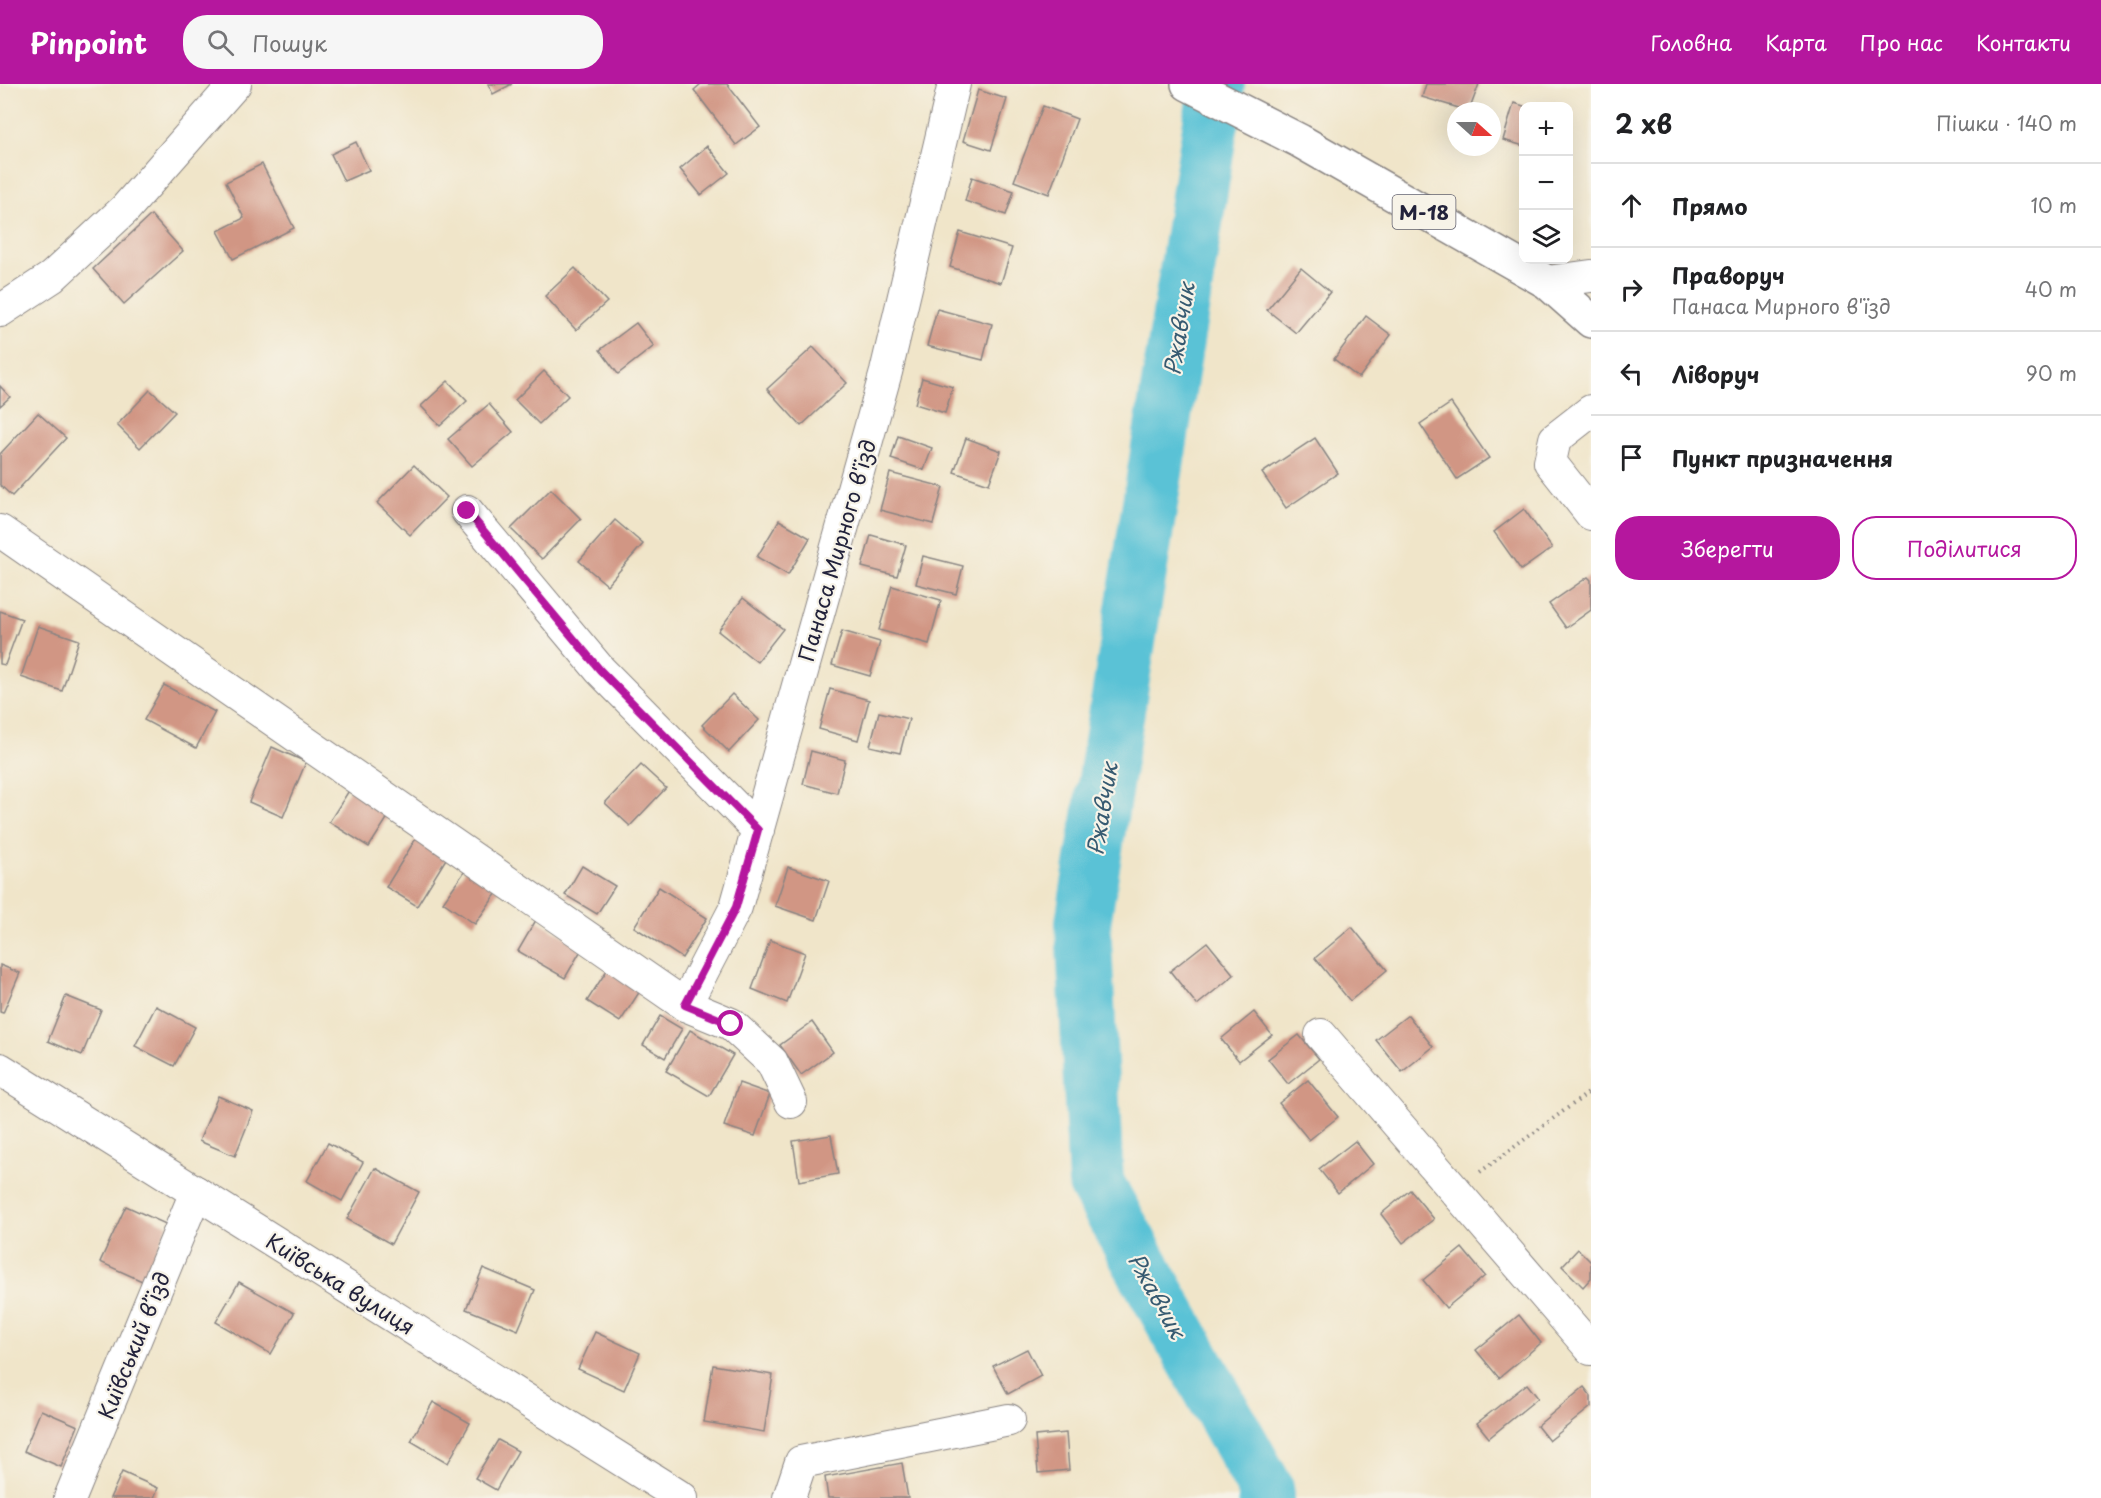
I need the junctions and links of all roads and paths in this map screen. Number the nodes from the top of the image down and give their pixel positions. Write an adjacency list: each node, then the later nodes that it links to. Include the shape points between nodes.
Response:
1 (235, 84): 6 (street, via 124,209 52,277)
2 (954, 84): 12 (street, Панаса Мирного в'їзд, via 886,372)
3 (1188, 84): 5 (highway, М-18, via 1300,141)
4 (1591, 276): 5 (street)
5 (1547, 282): 7 (highway, М-18)
6 (0, 311)
7 (1591, 321)
8 (1591, 411): 10 (street, via 1555,439 1550,462)
9 (467, 511): 12 (street, via 600,670)
10 (1591, 514)
11 (0, 531): 13 (street)
12 (758, 830): 13 (street, Панаса Мирного в'їзд, via 736,907)
13 (685, 1005): 17 (street, via 731,1024 772,1062)
14 (1321, 1035): 18 (street)
15 (0, 1069): 19 (street, Київська вулиця)
16 (1591, 1091): 18 (path)
17 (791, 1102)
18 (1455, 1191): 20 (street)
19 (196, 1192): 22 (street, Київський в’їзд); 23 (street, Київська вулиця)
20 (1591, 1349)
21 (1009, 1420): 24 (street, via 801,1462)
22 (70, 1498)
23 (682, 1498)
24 (789, 1498)

